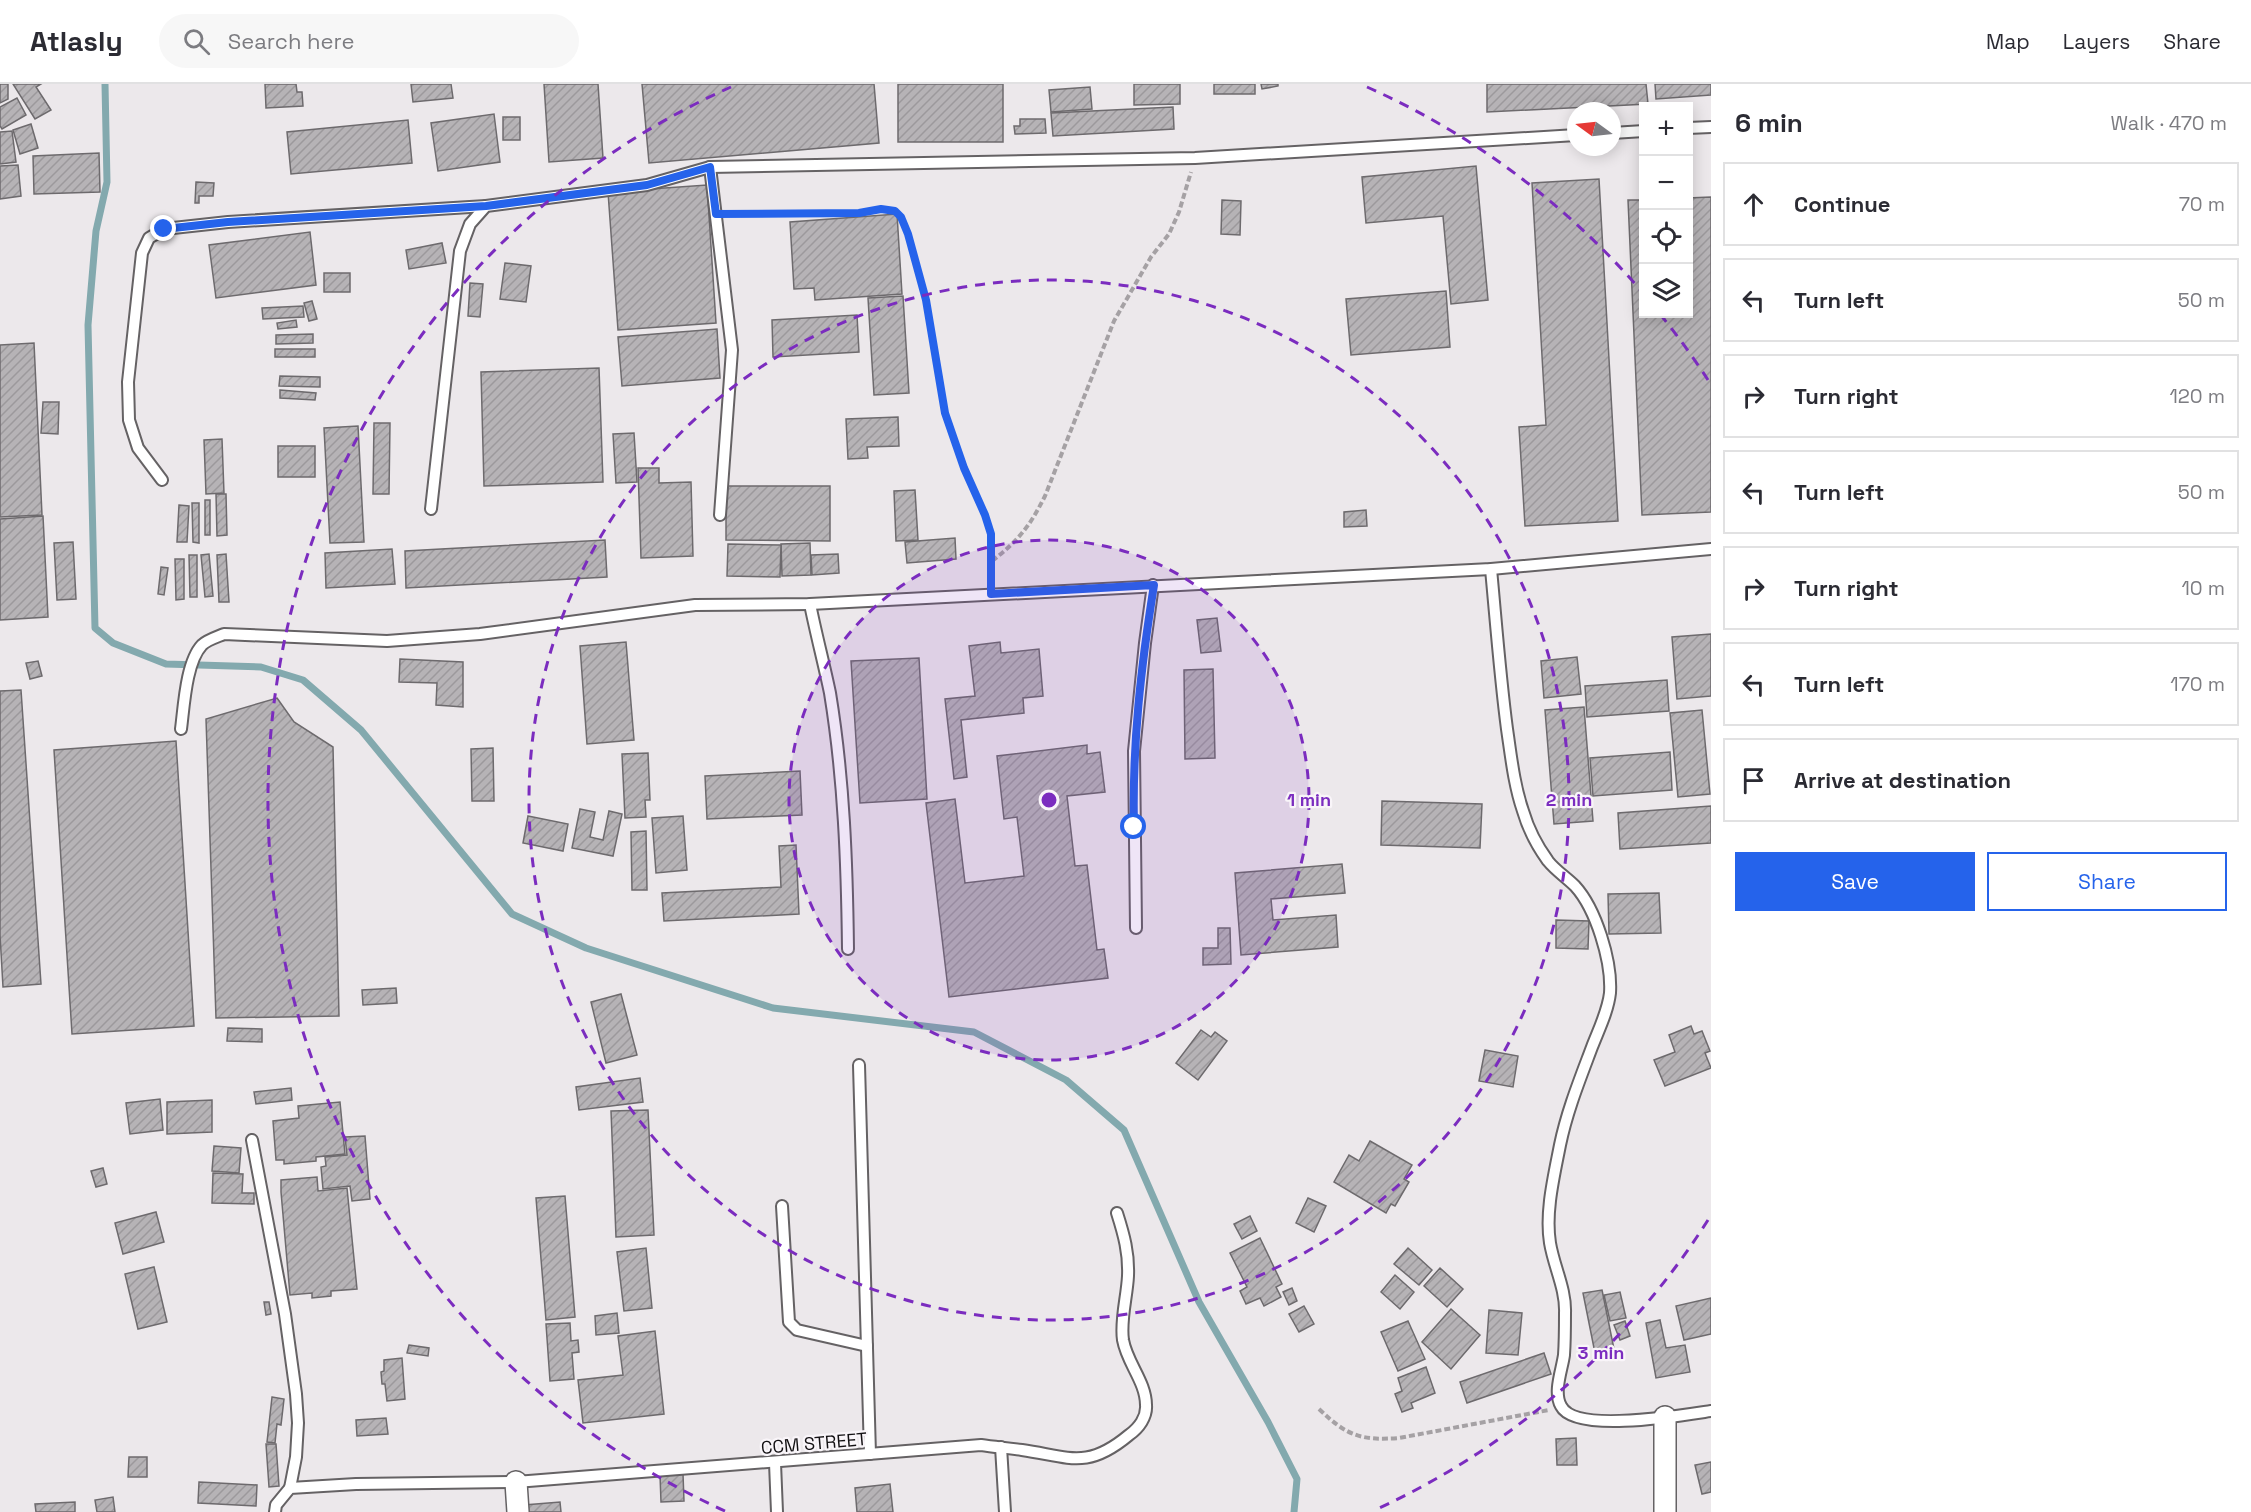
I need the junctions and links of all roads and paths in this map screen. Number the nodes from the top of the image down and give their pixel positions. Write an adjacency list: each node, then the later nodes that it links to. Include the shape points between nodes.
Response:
1 (1711, 127): 2 (lane)
2 (1693, 128)
3 (1639, 131): 4 (lane)
4 (1621, 132)
5 (1567, 136): 6 (lane)
6 (1195, 158): 7 (lane); 14 (path, via 1179,212 1114,321 1033,520 1015,543)
7 (710, 167): 8 (lane, via 647,185); 9 (lane)
8 (486, 206): 10 (lane, via 228,222 164,229 149,238 142,253 128,382 129,420 138,448); 11 (lane, via 470,224 460,251)
9 (716, 214): 12 (lane, via 732,350); 14 (path, via 859,213 881,209 899,213 926,300 945,413 991,534)
10 (162, 480)
11 (431, 509)
12 (720, 514)
13 (1711, 549): 15 (lane)
14 (992, 562): 17 (path)
15 (1491, 569): 16 (lane); 27 (lane, via 1503,700 1521,807 1540,849 1576,887 1593,912 1610,992 1561,1143 1548,1225 1565,1308 1558,1392)
16 (1154, 585): 17 (lane); 20 (lane, via 1134,751)
17 (991, 594): 18 (lane)
18 (810, 604): 19 (lane, via 695,605 480,634 387,641 224,634 203,644 195,656); 21 (lane, via 830,694 841,791)
19 (181, 729)
20 (1136, 928)
21 (848, 949)
22 (859, 1065): 26 (lane)
23 (252, 1140): 35 (lane, via 296,1394 296,1457)
24 (782, 1206): 26 (lane, via 789,1322 797,1330)
25 (1117, 1214): 31 (lane, CCM STREET, via 1128,1260 1123,1339 1143,1390 1146,1414 1141,1424 1113,1448 1091,1458 1061,1458)
26 (867, 1346): 32 (lane)
27 (1561, 1408): 28 (path, via 1377,1439 1360,1437 1338,1427); 30 (lane, via 1569,1415 1593,1421)
28 (1319, 1409)
29 (1711, 1411): 30 (lane)
30 (1665, 1417): 40 (street)
31 (1001, 1448): 32 (lane, CCM STREET, via 981,1445); 39 (lane)
32 (870, 1455): 33 (lane, CCM STREET)
33 (775, 1463): 34 (lane, CCM STREET); 38 (lane)
34 (516, 1482): 35 (lane, CCM STREET); 37 (street)
35 (290, 1488): 36 (lane)
36 (275, 1512)
37 (518, 1512)
38 (777, 1512)
39 (1005, 1512)
40 (1665, 1512)

